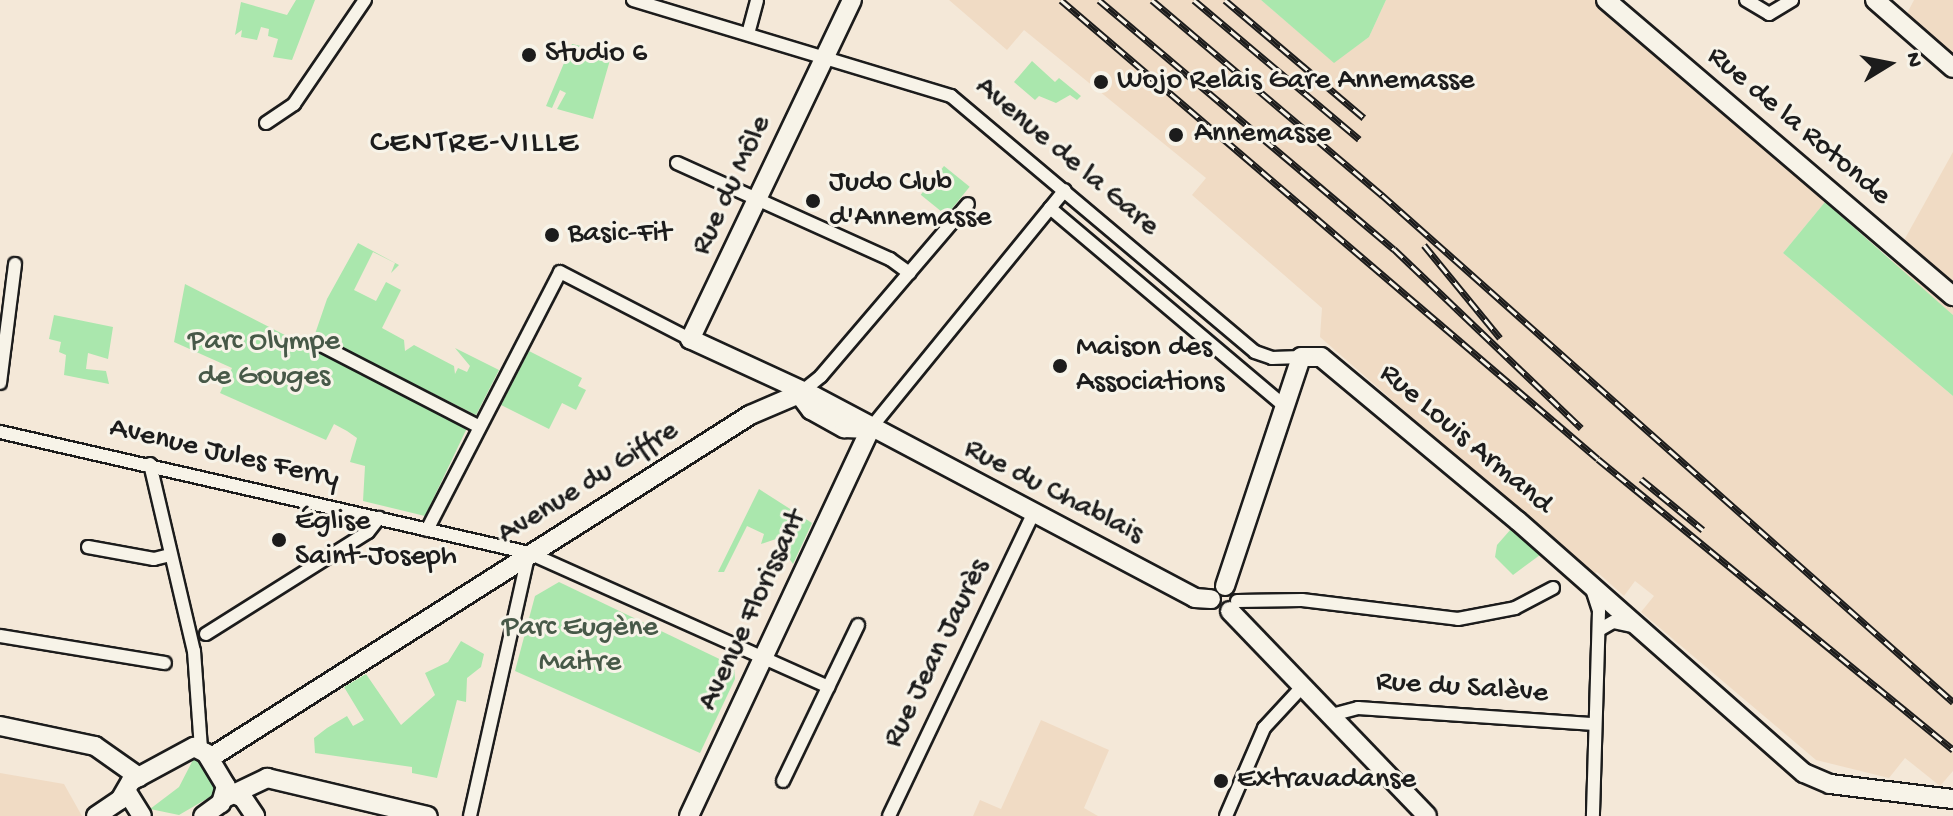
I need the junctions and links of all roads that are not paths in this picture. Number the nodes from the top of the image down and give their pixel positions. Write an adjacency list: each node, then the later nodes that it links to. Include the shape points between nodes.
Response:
1 (365, 0): 13 (street, via 294,104)
2 (633, 0): 9 (street, Avenue de la Gare)
3 (757, 0): 10 (street)
4 (852, 0): 11 (street, Rue du Môle)
5 (1606, 0): 21 (street, Rue de la Rotonde)
6 (1746, 0): 7 (street, via 1769,14)
7 (1792, 0)
8 (1875, 0): 12 (street)
9 (650, 2): 10 (street, Avenue de la Gare)
10 (748, 34): 11 (street, Avenue de la Gare)
11 (825, 56): 15 (street, Avenue de la Gare, via 951,96); 16 (street, Rue du Môle)
12 (1953, 68)
13 (266, 123)
14 (677, 163): 16 (street)
15 (1065, 190): 18 (street); 24 (street, Avenue de la Gare, via 1255,352 1272,358)
16 (758, 201): 20 (street, via 890,259); 22 (street, Rue du Môle)
17 (968, 204): 20 (street)
18 (1050, 208): 27 (street, via 1119,268 1129,268); 29 (street)
19 (15, 264): 25 (street)
20 (909, 273): 26 (street, via 821,376)
21 (1953, 296)
22 (690, 339): 26 (street, Rue du Chablais); 28 (street, Rue du Chablais, via 560,272)
23 (317, 343): 28 (street)
24 (1301, 357): 27 (street); 38 (street, Rue Louis Armand, via 1324,359)
25 (0, 383)
26 (799, 394): 29 (street, Rue du Chablais, via 814,396); 36 (street, Avenue du Giffre, via 756,412)
27 (1285, 403): 40 (street)
28 (480, 427): 34 (street)
29 (870, 429): 32 (street, Rue du Chablais); 46 (street, Avenue Florissant)
30 (0, 432): 31 (street, Avenue Jules Ferry)
31 (150, 464): 33 (street, Avenue Jules Ferry); 37 (street)
32 (1033, 514): 40 (street, Rue du Chablais, via 1195,598); 66 (street, Rue Jean Jaurès)
33 (379, 518): 34 (street, Avenue Jules Ferry); 44 (street, via 368,532)
34 (427, 530): 36 (street, Avenue Jules Ferry)
35 (88, 547): 37 (street, via 154,559)
36 (529, 553): 46 (street, Avenue Jules Ferry); 53 (street, Avenue du Giffre); 64 (street)
37 (170, 555): 53 (street, via 197,664)
38 (1589, 586): 42 (street, Rue Louis Armand); 43 (street, via 1598,602)
39 (1553, 588): 40 (street, via 1515,608 1458,619 1302,600)
40 (1226, 599): 49 (street)
41 (858, 625): 48 (street)
42 (1635, 627): 43 (street, via 1617,621); 57 (street, Rue Louis Armand, via 1809,776 1838,785)
43 (1599, 630): 51 (street)
44 (206, 634)
45 (0, 636): 47 (street)
46 (761, 658): 48 (street, Avenue Jules Ferry); 65 (street, Avenue Florissant)
47 (165, 663)
48 (828, 687): 54 (street)
49 (1301, 688): 50 (street); 67 (street, via 1264,728)
50 (1328, 716): 51 (street, Rue du Salève, via 1353,708); 68 (street)
51 (1594, 724): 69 (street)
52 (0, 726): 55 (street, via 92,745)
53 (205, 754): 55 (street, Avenue du Giffre, via 181,751); 56 (street)
54 (783, 781)
55 (131, 785): 58 (street, Avenue du Giffre); 59 (street)
56 (228, 795): 60 (street); 61 (street); 62 (street); 63 (street, via 269,778)
57 (1953, 799)
58 (96, 816)
59 (142, 816)
60 (203, 816)
61 (246, 816)
62 (255, 816)
63 (428, 816)
64 (470, 816)
65 (689, 816)
66 (889, 816)
67 (1226, 816)
68 (1427, 816)
69 (1593, 816)

